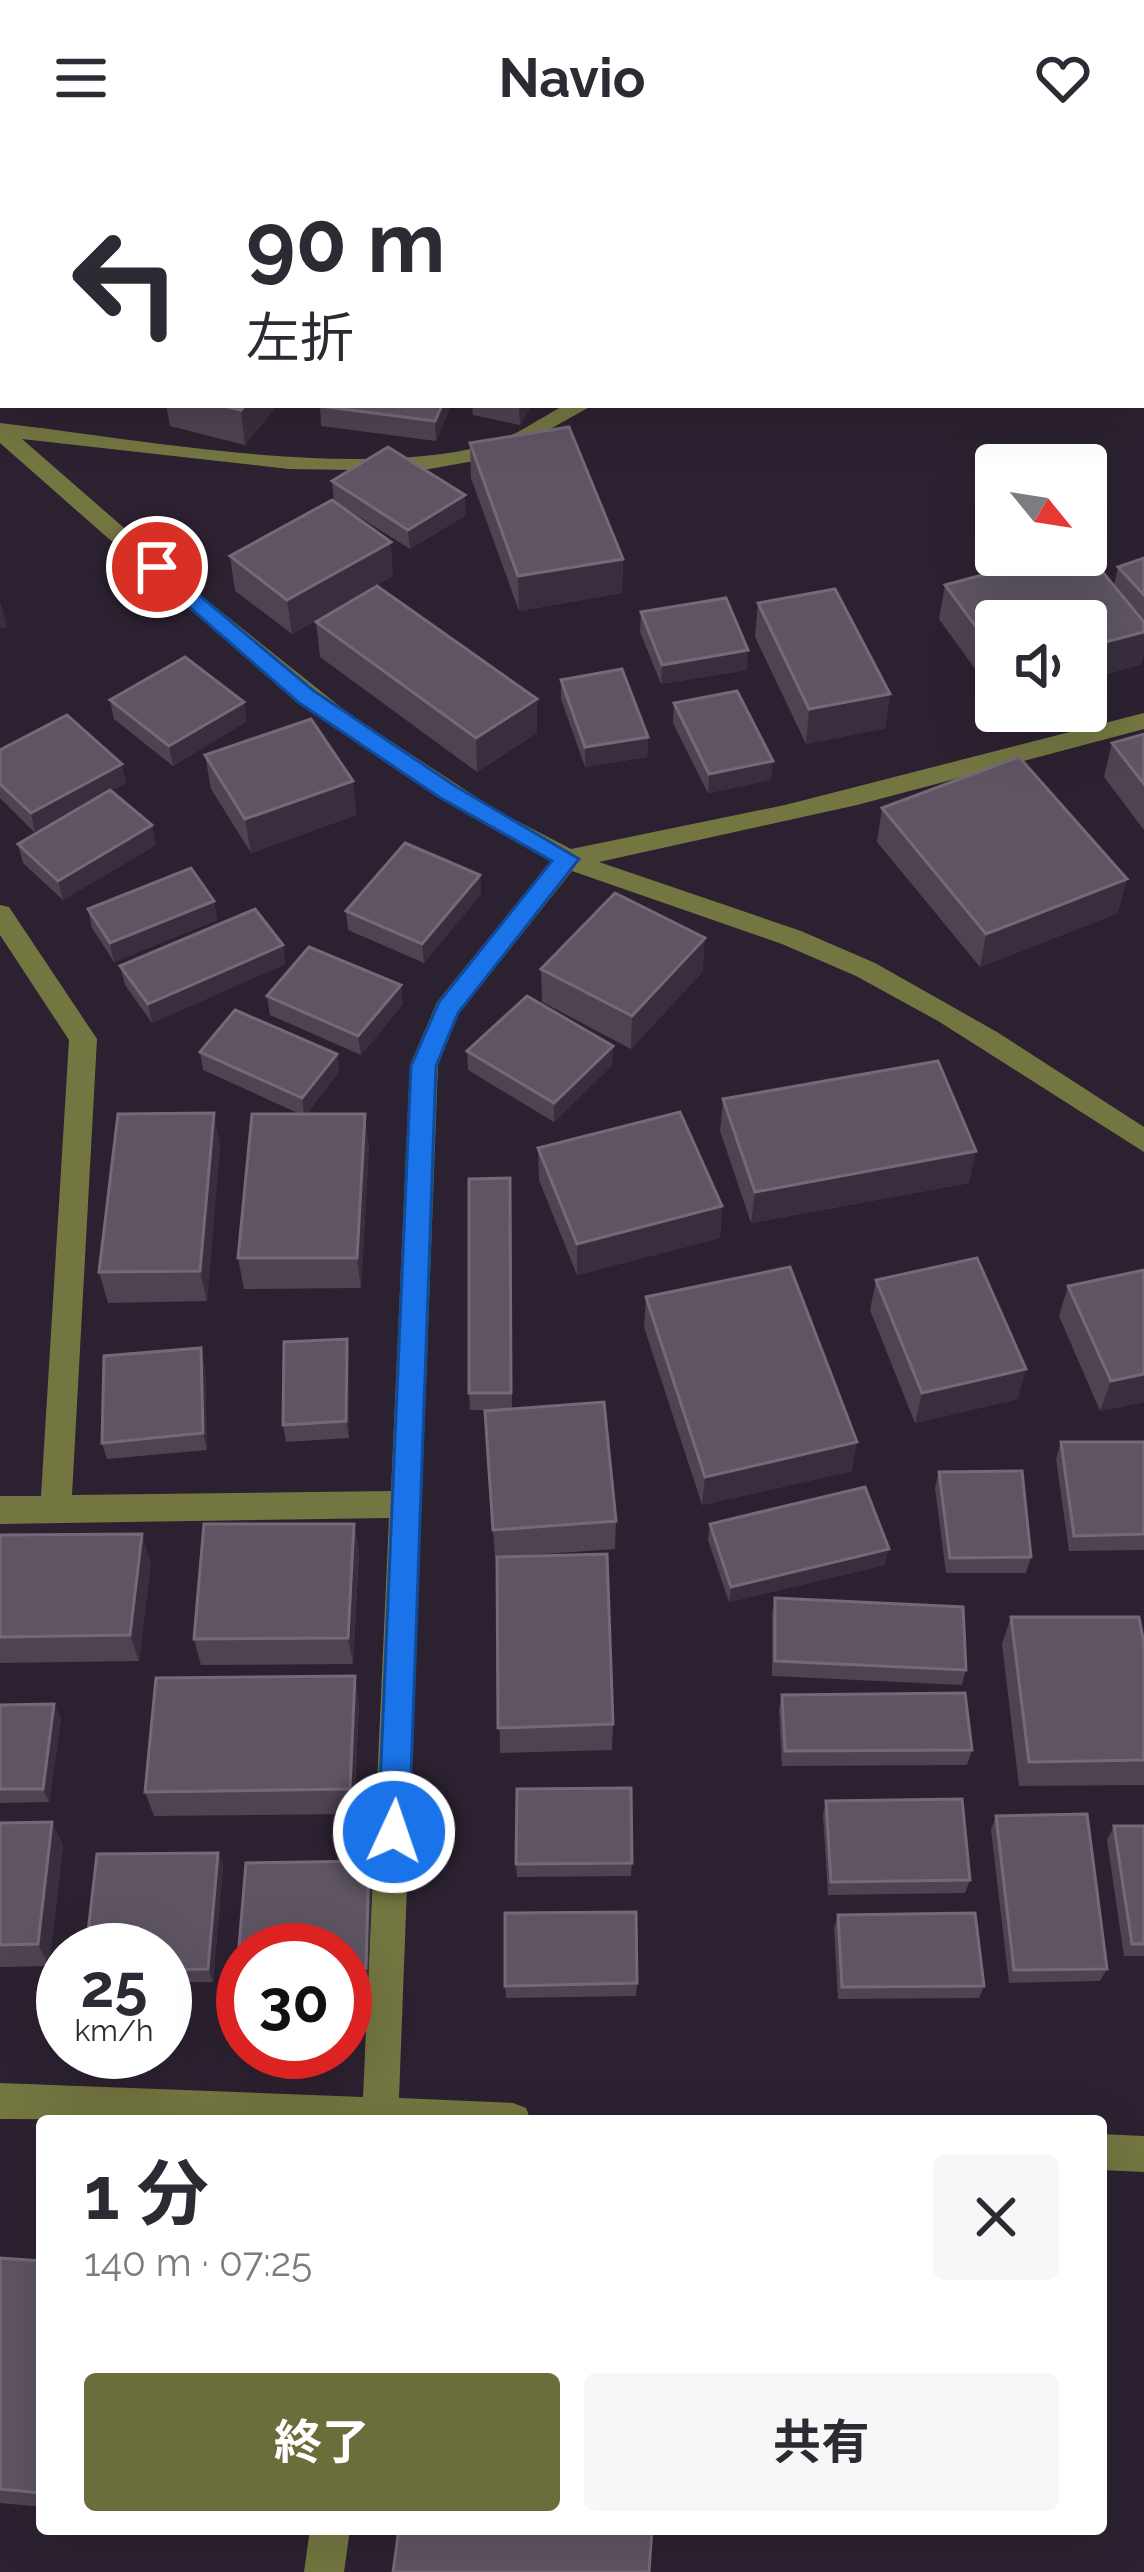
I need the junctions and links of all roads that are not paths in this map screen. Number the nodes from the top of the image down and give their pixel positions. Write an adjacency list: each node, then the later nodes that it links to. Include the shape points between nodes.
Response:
1 (576, 408): 2 (street, via 494,451 418,464 289,462)
2 (0, 431): 4 (street, via 306,696)
3 (1144, 721): 4 (street, via 854,799)
4 (567, 859): 6 (street, via 824,950 963,1024); 7 (street, via 448,1009 424,1066)
5 (0, 914): 8 (street, via 83,1039)
6 (1144, 1141)
7 (408, 1504): 8 (street); 12 (street)
8 (56, 1508): 9 (street)
9 (0, 1510)
10 (0, 2101): 11 (street)
11 (314, 2115)
12 (381, 2115)
13 (1107, 2152): 14 (street)
14 (1144, 2154)
15 (329, 2535): 16 (street)
16 (325, 2572)

